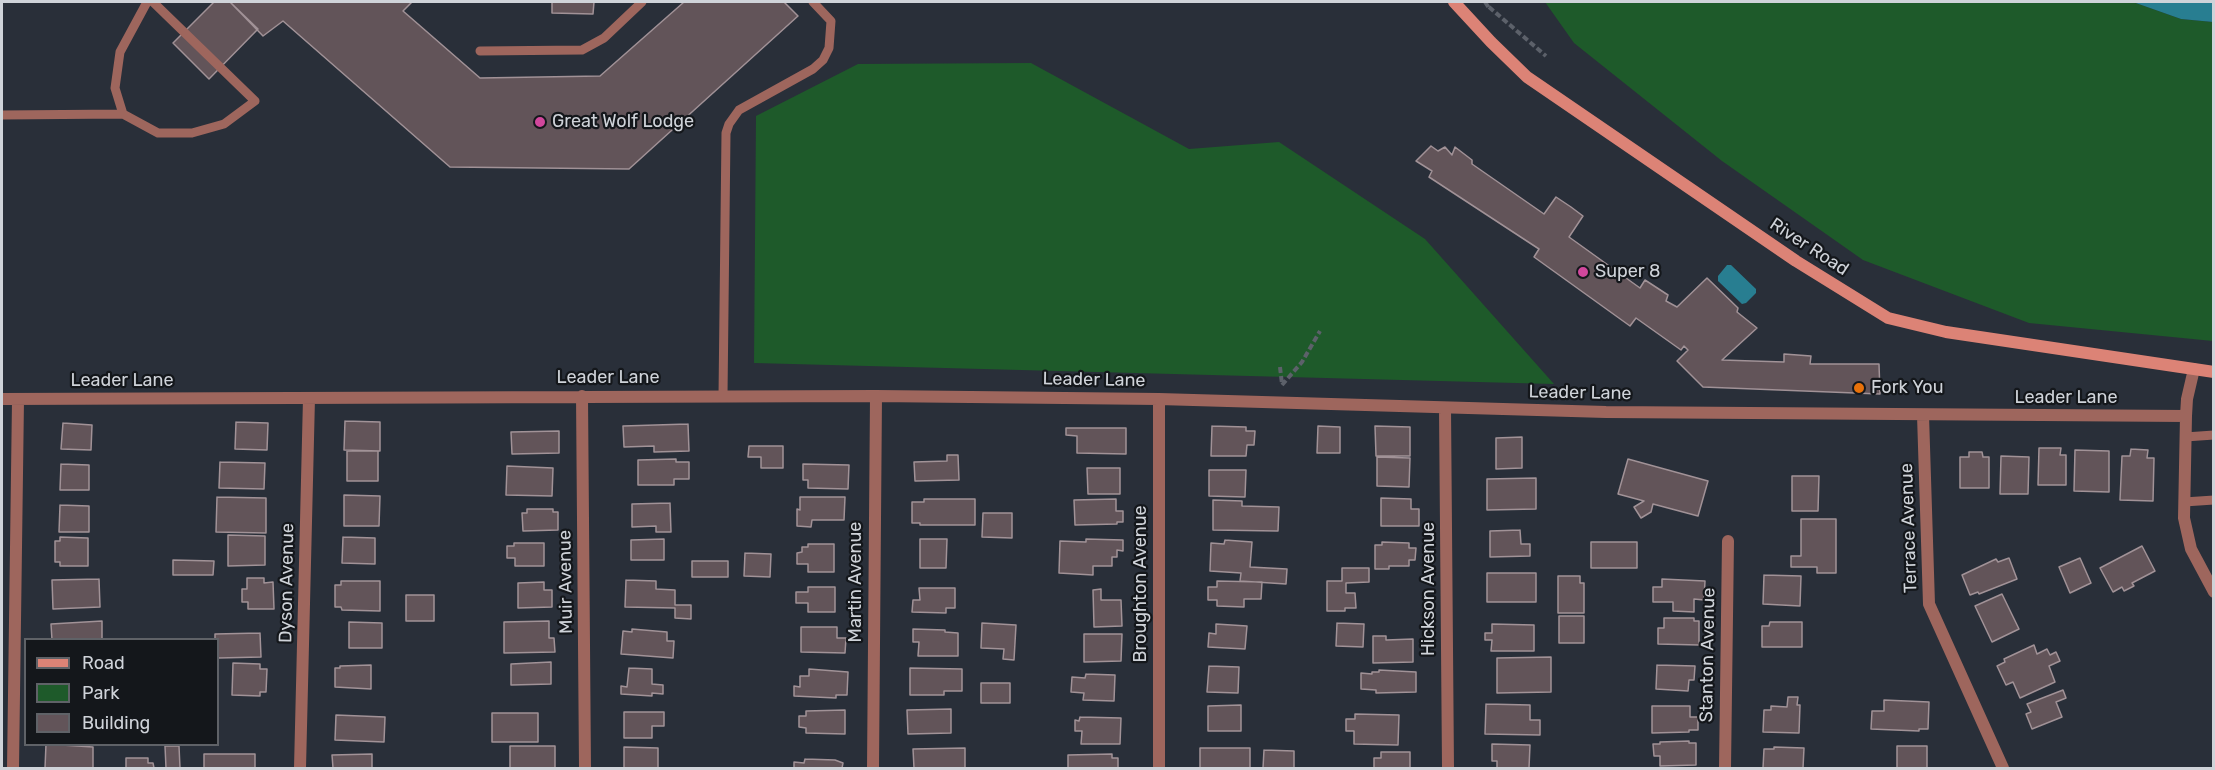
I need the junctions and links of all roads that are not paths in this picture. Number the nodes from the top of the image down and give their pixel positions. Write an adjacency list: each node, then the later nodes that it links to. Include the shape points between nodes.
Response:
1 (147, 2): 7 (lane, via 120,52 115,88)
2 (153, 2): 7 (lane, via 255,101 224,124 192,134 158,133)
3 (642, 2): 6 (lane, via 604,38 582,50)
4 (813, 2): 12 (lane, via 831,21 829,48 823,60 740,110 726,133)
5 (1454, 2): 9 (main road, River Road, via 1527,77 1796,261 1888,318 1946,332)
6 (480, 51)
7 (123, 114): 8 (lane)
8 (2, 115)
9 (2194, 369): 10 (main road, River Road); 20 (street)
10 (2214, 372)
11 (582, 396): 12 (street, Leader Lane); 14 (street, Leader Lane); 29 (street, Muir Avenue)
12 (723, 396): 13 (street, Leader Lane)
13 (876, 396): 16 (street, Leader Lane); 30 (street, Martin Avenue)
14 (309, 398): 17 (street, Leader Lane); 28 (street, Dyson Avenue)
15 (2, 399): 17 (street, Leader Lane)
16 (1159, 399): 18 (street, Leader Lane); 31 (street, Broughton Avenue)
17 (18, 400): 27 (street)
18 (1446, 408): 19 (street, Leader Lane); 32 (street, Hickson Avenue)
19 (1923, 415): 20 (street, Leader Lane); 34 (street, Terrace Avenue, via 1929,604)
20 (2186, 417): 22 (street)
21 (2214, 435): 22 (lane)
22 (2185, 437): 24 (street)
23 (2214, 500): 24 (lane)
24 (2184, 502): 26 (street, via 2191,549)
25 (1728, 541): 33 (street, Stanton Avenue)
26 (2214, 592)
27 (13, 768)
28 (300, 768)
29 (585, 768)
30 (873, 768)
31 (1159, 768)
32 (1448, 768)
33 (1725, 768)
34 (2003, 768)

